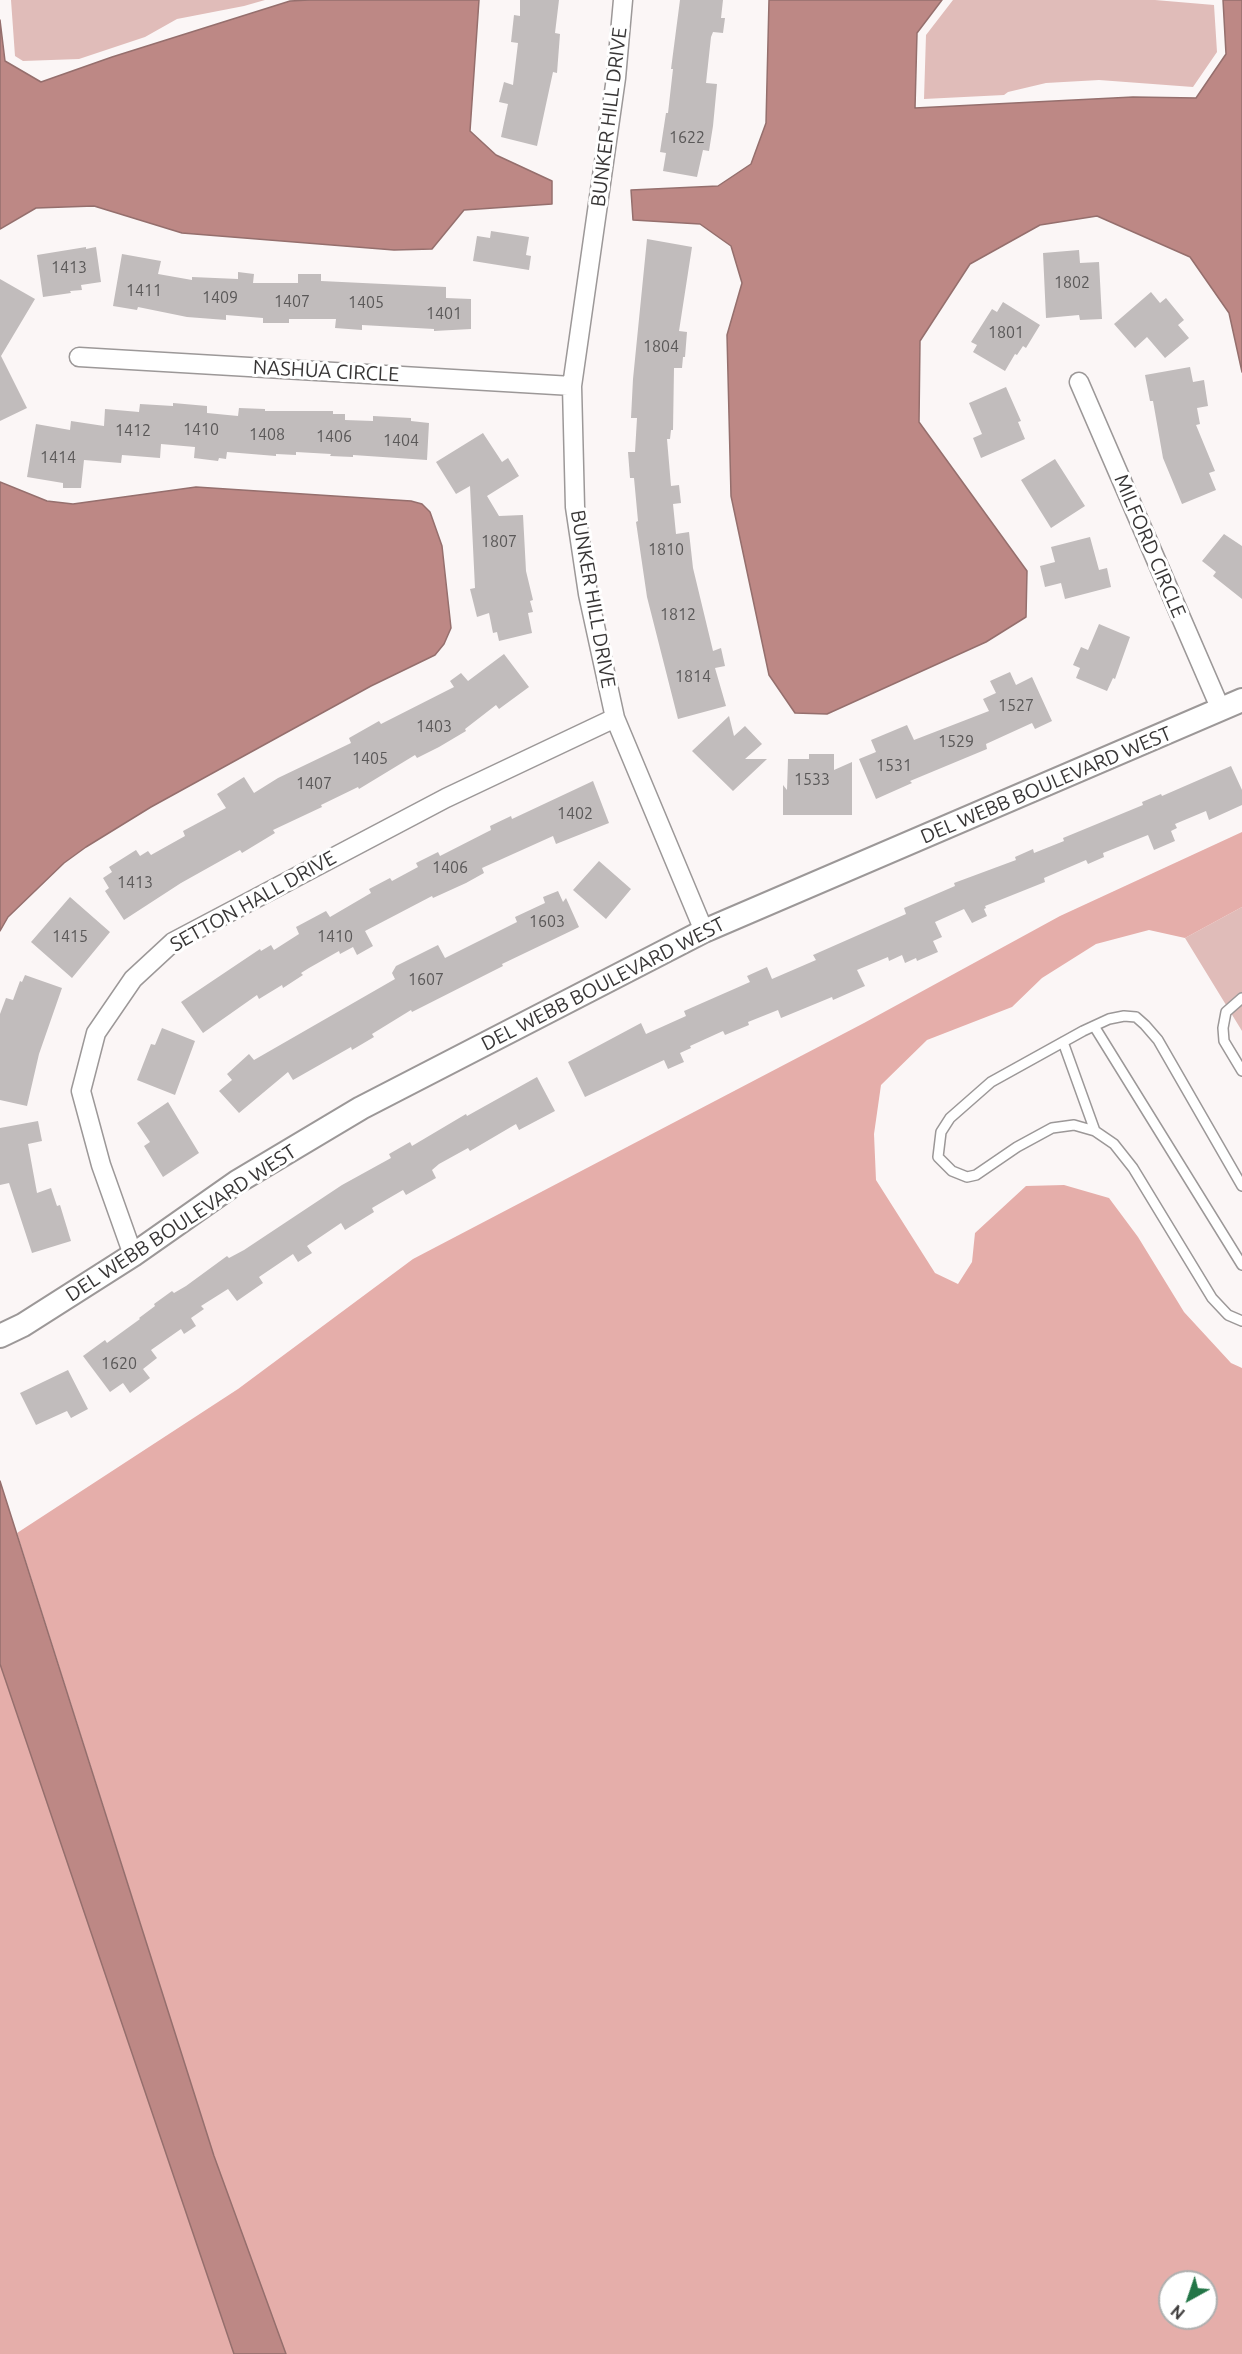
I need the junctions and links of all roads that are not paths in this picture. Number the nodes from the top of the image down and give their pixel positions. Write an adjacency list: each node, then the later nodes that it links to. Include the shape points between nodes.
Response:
1 (623, 0): 4 (street, BUNKER HILL DRIVE, via 616,78)
2 (79, 357): 4 (street, NASHUA CIRCLE)
3 (1079, 382): 6 (street, MILFORD CIRCLE)
4 (572, 386): 7 (street, BUNKER HILL DRIVE, via 575,507 588,594)
5 (1242, 700): 6 (street, DEL WEBB BOULEVARD WEST)
6 (1221, 710): 8 (street, DEL WEBB BOULEVARD WEST)
7 (615, 718): 8 (street, BUNKER HILL DRIVE); 15 (street, SETTON HALL DRIVE, via 446,798 173,942 133,979 96,1033 81,1091 101,1165)
8 (704, 931): 15 (street, DEL WEBB BOULEVARD WEST, via 361,1108 237,1182)
9 (1242, 998): 12 (lane, via 1227,1012 1222,1028 1224,1041)
10 (1094, 1026): 11 (lane); 14 (lane, via 1124,1016 1136,1017 1145,1024); 16 (lane)
11 (1063, 1042): 13 (lane); 13 (lane, via 991,1082 950,1118 940,1132 938,1157 952,1171 968,1177 1052,1128 1074,1125)
12 (1242, 1071)
13 (1095, 1131): 17 (lane, via 1114,1144 1133,1168 1212,1298 1228,1315)
14 (1242, 1186)
15 (133, 1256): 18 (street, DEL WEBB BOULEVARD WEST)
16 (1242, 1264)
17 (1242, 1321)
18 (0, 1336)

